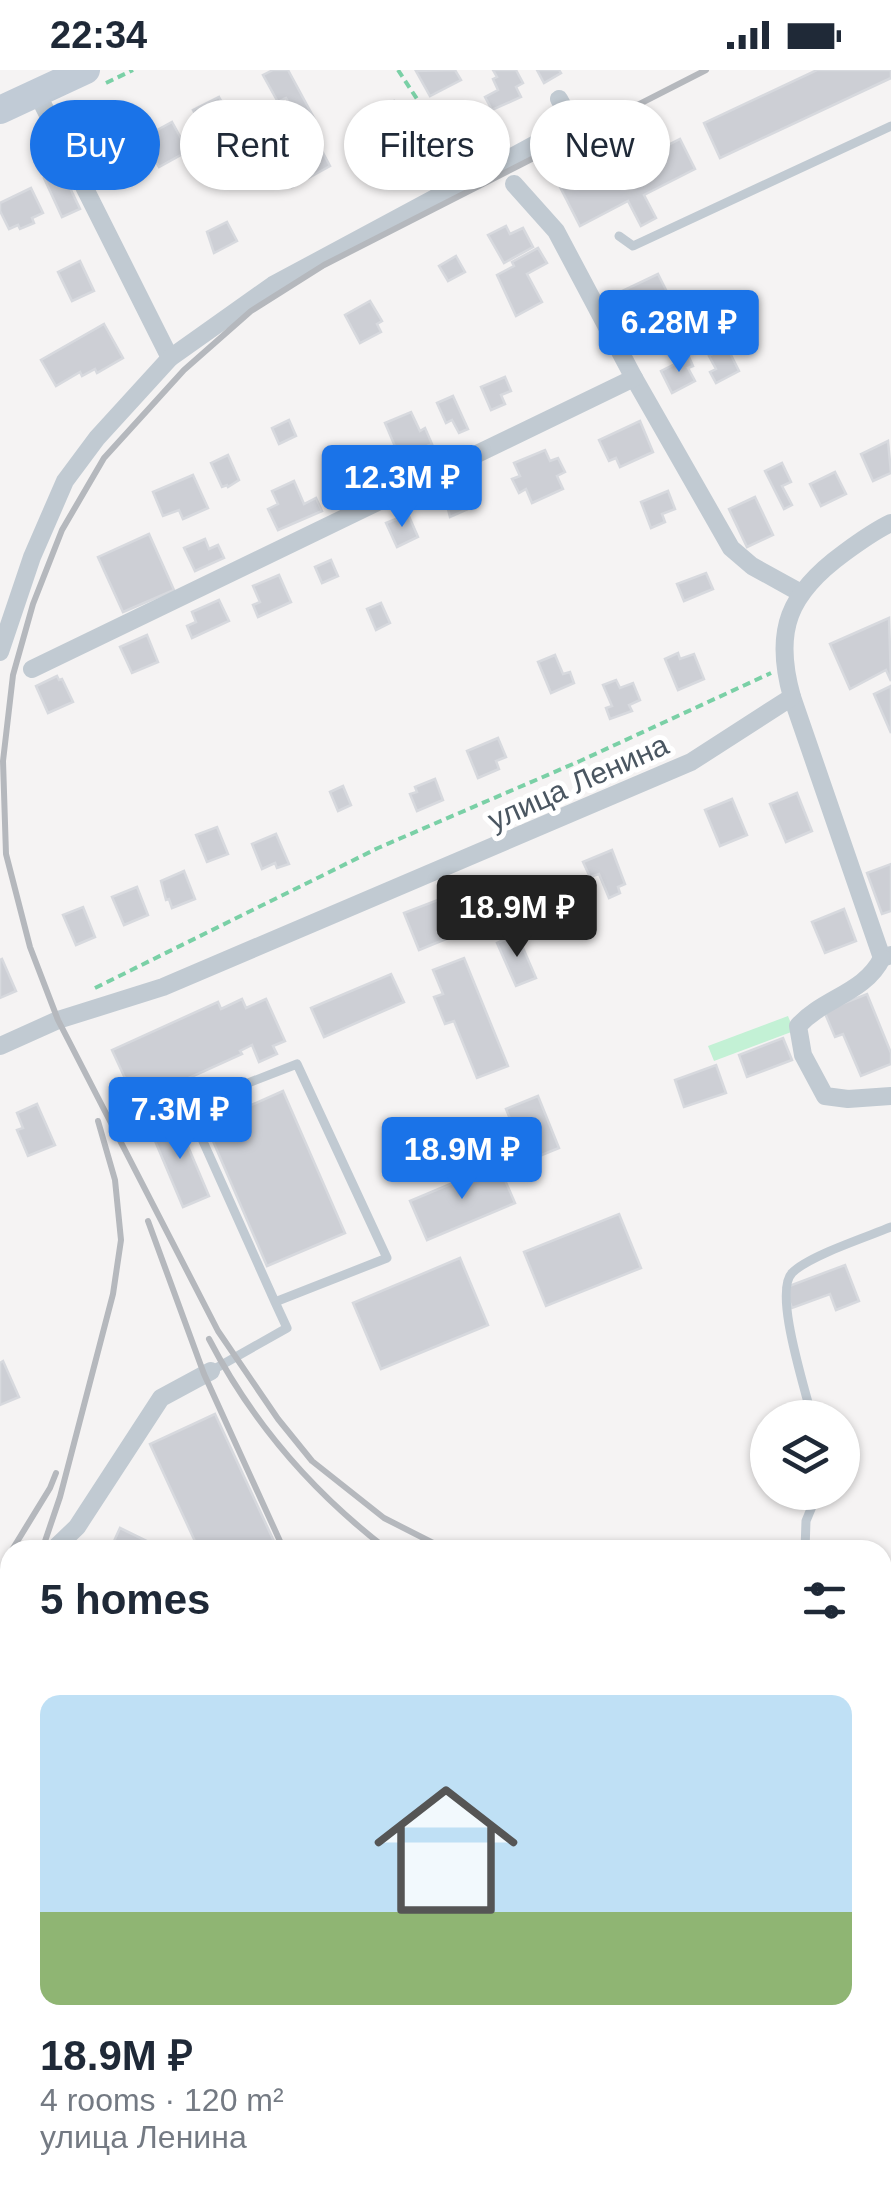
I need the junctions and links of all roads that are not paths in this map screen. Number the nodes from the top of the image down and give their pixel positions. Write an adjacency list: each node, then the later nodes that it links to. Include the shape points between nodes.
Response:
1 (86, 70): 2 (main road)
2 (37, 92): 4 (main road); 8 (street)
3 (559, 99): 8 (street, via 564,108 545,139 272,285)
4 (0, 110)
5 (891, 126): 7 (lane, via 632,246)
6 (514, 184): 9 (street, via 556,231)
7 (619, 236)
8 (170, 358): 12 (street, via 65,481)
9 (634, 378): 11 (street, via 731,548); 13 (street)
10 (891, 523): 11 (street)
11 (799, 592): 14 (street, via 789,611 784,667)
12 (0, 652)
13 (32, 669)
14 (792, 697): 15 (street); 16 (street, улица Ленина, via 691,762 163,987)
15 (886, 956): 17 (street, via 874,974 798,1026 802,1055 824,1096)
16 (0, 1046)
17 (891, 1096)
18 (891, 1227): 21 (lane, via 814,1260 786,1281)
19 (276, 1302): 19 (lane, via 193,1119 207,1099 297,1064 387,1258); 20 (lane, via 287,1328)
20 (210, 1370): 23 (street, via 160,1398)
21 (808, 1400)
22 (811, 1510): 24 (lane)
23 (63, 1540)
24 (805, 1540)

